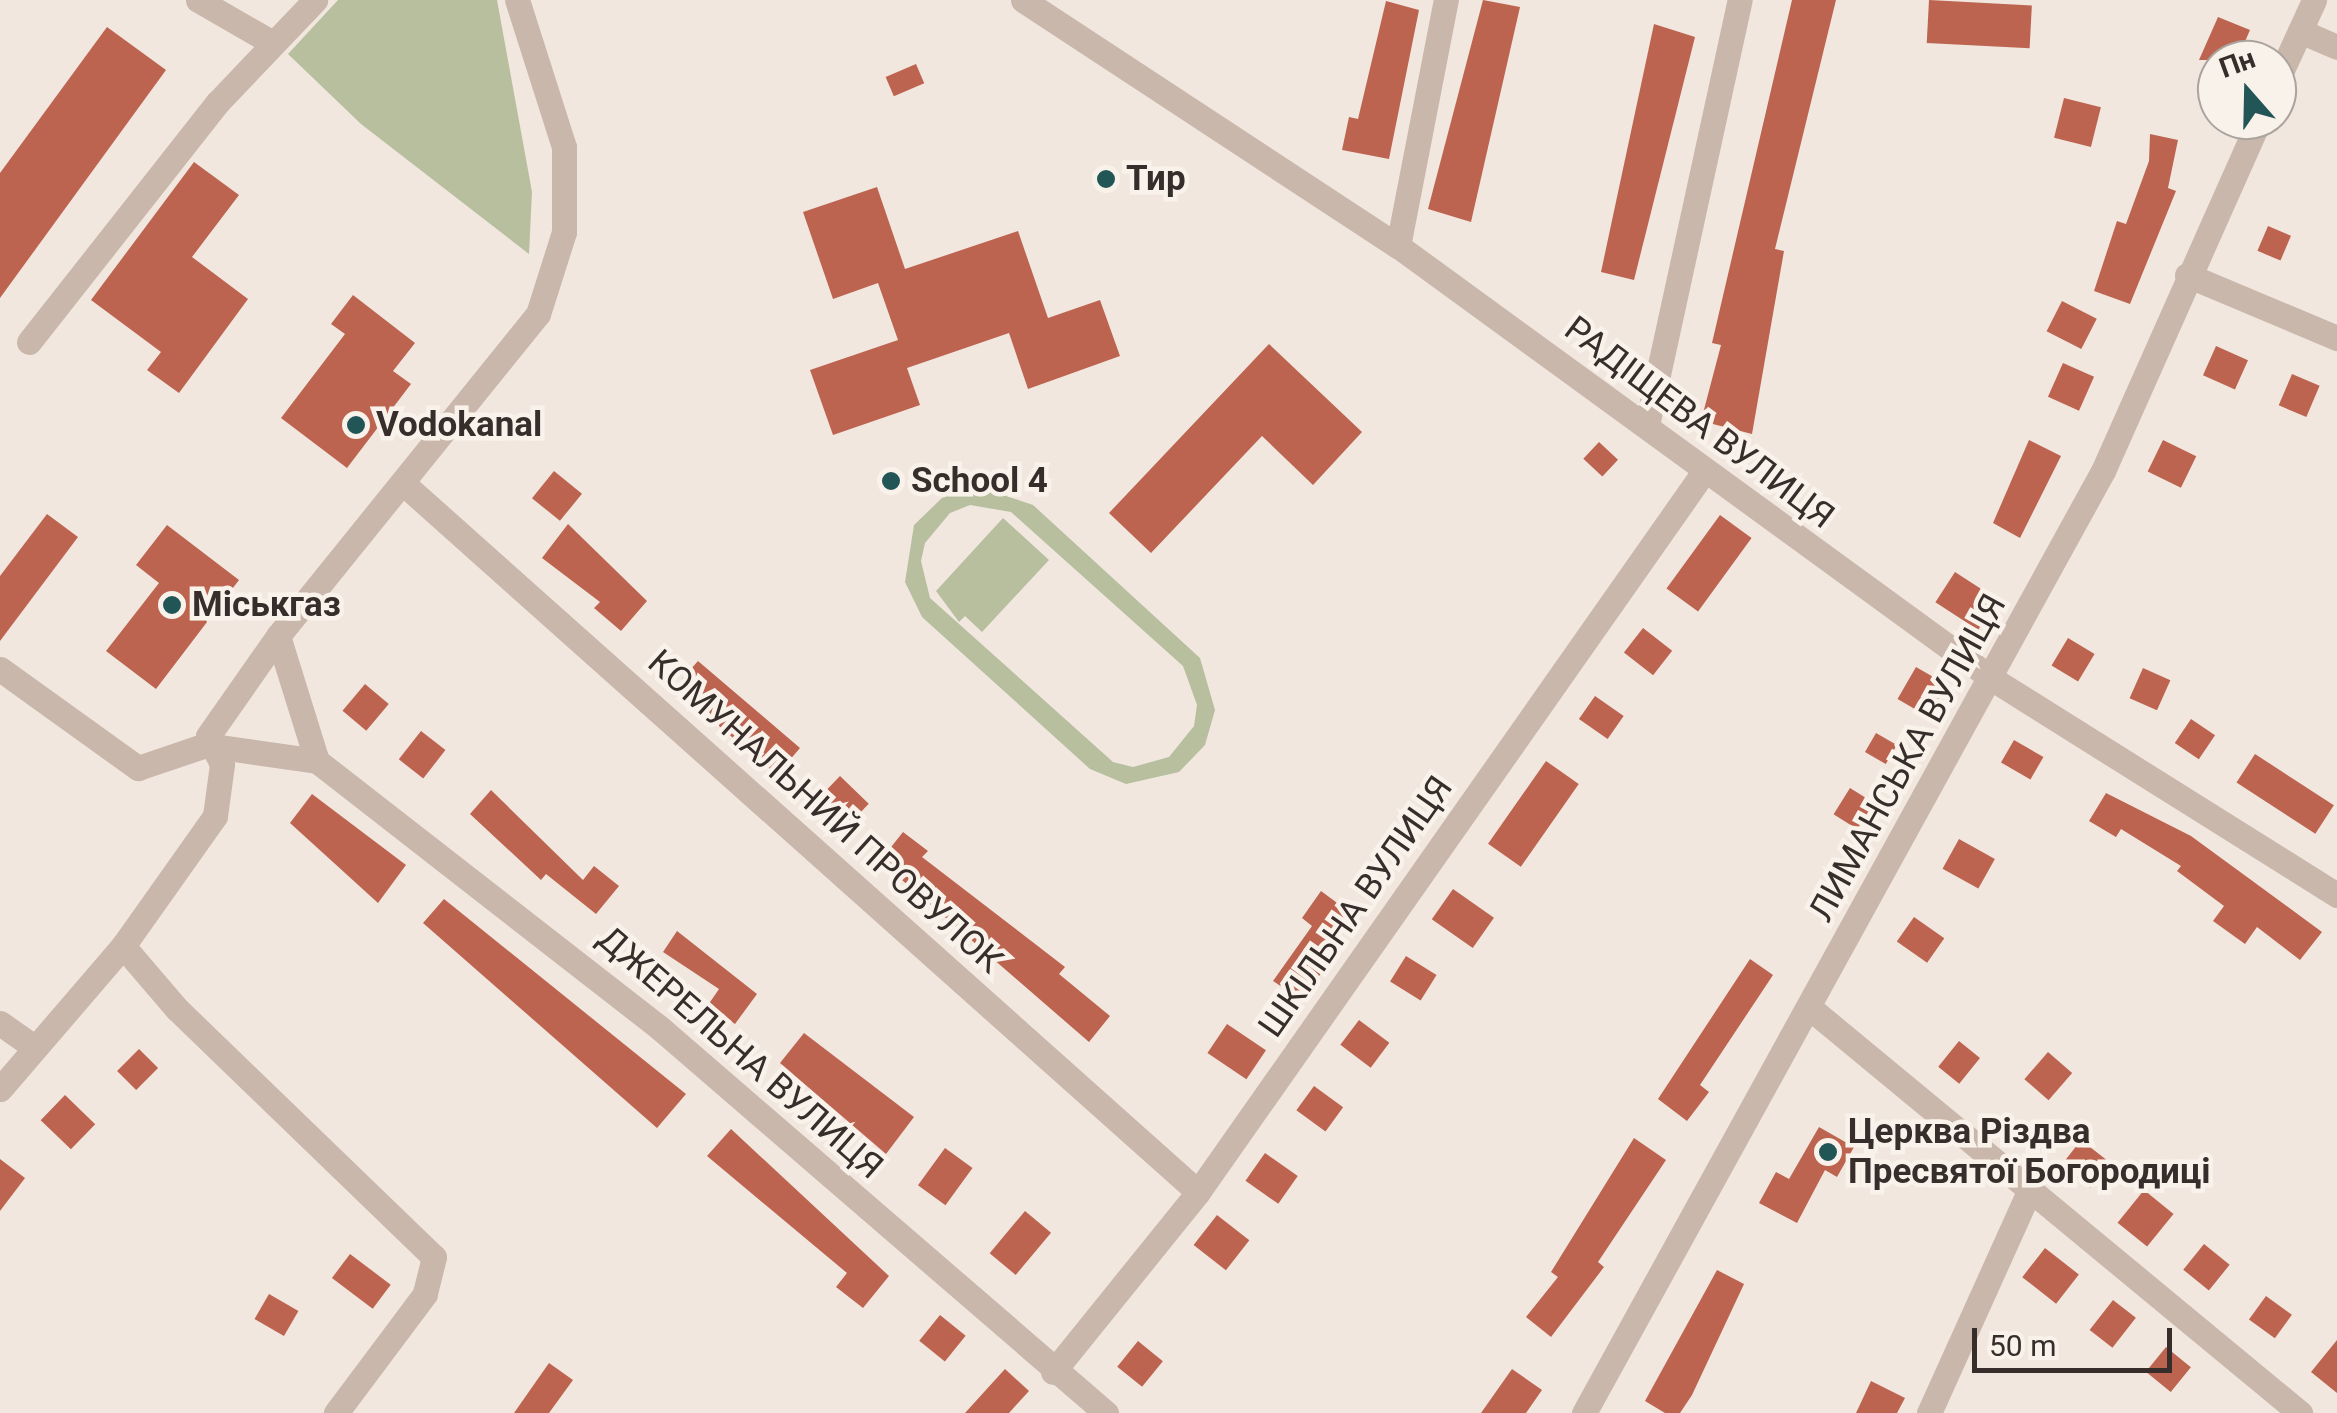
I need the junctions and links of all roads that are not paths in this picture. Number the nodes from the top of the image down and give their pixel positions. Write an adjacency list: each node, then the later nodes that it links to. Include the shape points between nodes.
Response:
1 (198, 0): 10 (street)
2 (315, 0): 10 (street)
3 (517, 0): 19 (street, via 564,147 564,232 538,314)
4 (1024, 0): 13 (street, РАДІЩЕВА ВУЛИЦЯ)
5 (1446, 0): 13 (street)
6 (1740, 0): 17 (street)
7 (2314, 0): 8 (street)
8 (2300, 31): 9 (street); 11 (street)
9 (2296, 40)
10 (271, 42): 16 (street)
11 (2337, 47)
12 (2250, 140): 14 (street, ЛИМАНСЬКА ВУЛИЦЯ)
13 (1398, 246): 17 (street, РАДІЩЕВА ВУЛИЦЯ)
14 (2187, 275): 15 (street); 22 (street, ЛИМАНСЬКА ВУЛИЦЯ, via 2103,470)
15 (2337, 338)
16 (28, 342)
17 (1647, 424): 18 (street, РАДІЩЕВА ВУЛИЦЯ)
18 (1703, 473): 22 (street, РАДІЩЕВА ВУЛИЦЯ); 32 (street, ШКІЛЬНА ВУЛИЦЯ)
19 (405, 485): 20 (street); 32 (street, КОМУНАЛЬНИЙ ПРОВУЛОК)
20 (278, 636): 23 (street); 24 (street)
21 (0, 670): 23 (street, via 138,768)
22 (1994, 680): 25 (street, РАДІЩЕВА ВУЛИЦЯ); 27 (street, ЛИМАНСЬКА ВУЛИЦЯ)
23 (206, 744): 24 (street); 26 (street, via 222,764 215,816)
24 (317, 760): 33 (street, ДЖЕРЕЛЬНА ВУЛИЦЯ, via 661,1029)
25 (2337, 894)
26 (123, 946): 29 (street); 34 (street, via 176,1008 434,1257 425,1294)
27 (1810, 1008): 31 (street); 36 (street, ЛИМАНСЬКА ВУЛИЦЯ)
28 (0, 1023): 29 (street)
29 (34, 1047): 30 (street)
30 (0, 1089)
31 (2031, 1188): 37 (street); 38 (street)
32 (1198, 1192): 33 (street, ШКІЛЬНА ВУЛИЦЯ)
33 (1054, 1372): 35 (street, ДЖЕРЕЛЬНА ВУЛИЦЯ)
34 (336, 1413)
35 (1106, 1413)
36 (1584, 1413)
37 (1930, 1413)
38 (2300, 1413)

